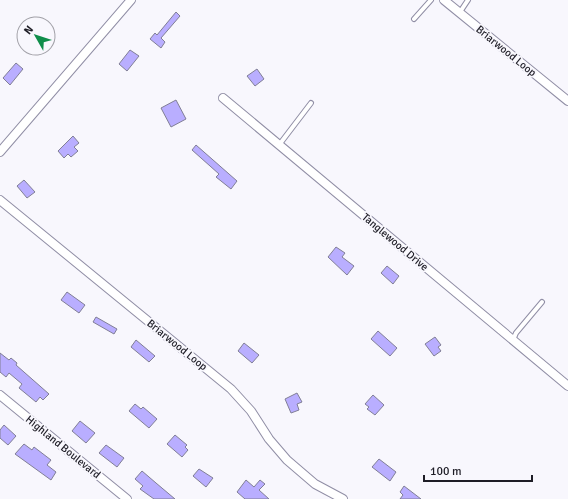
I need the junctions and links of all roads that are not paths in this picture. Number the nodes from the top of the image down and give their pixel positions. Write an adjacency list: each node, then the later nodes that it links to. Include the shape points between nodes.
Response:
1 (131, 0): 11 (street)
2 (430, 0): 6 (lane)
3 (444, 0): 5 (street, Briarwood Loop)
4 (468, 0): 5 (lane)
5 (460, 12): 8 (street, Briarwood Loop)
6 (414, 19)
7 (223, 98): 10 (street, Tanglewood Drive)
8 (568, 101)
9 (311, 103): 10 (lane)
10 (279, 145): 14 (street, Tanglewood Drive)
11 (0, 152)
12 (0, 200): 18 (street, Briarwood Loop, via 232,389 287,460 315,484)
13 (542, 302): 14 (lane)
14 (513, 340): 15 (street, Tanglewood Drive)
15 (568, 386)
16 (0, 395): 17 (street, Highland Boulevard)
17 (127, 499)
18 (343, 499)

